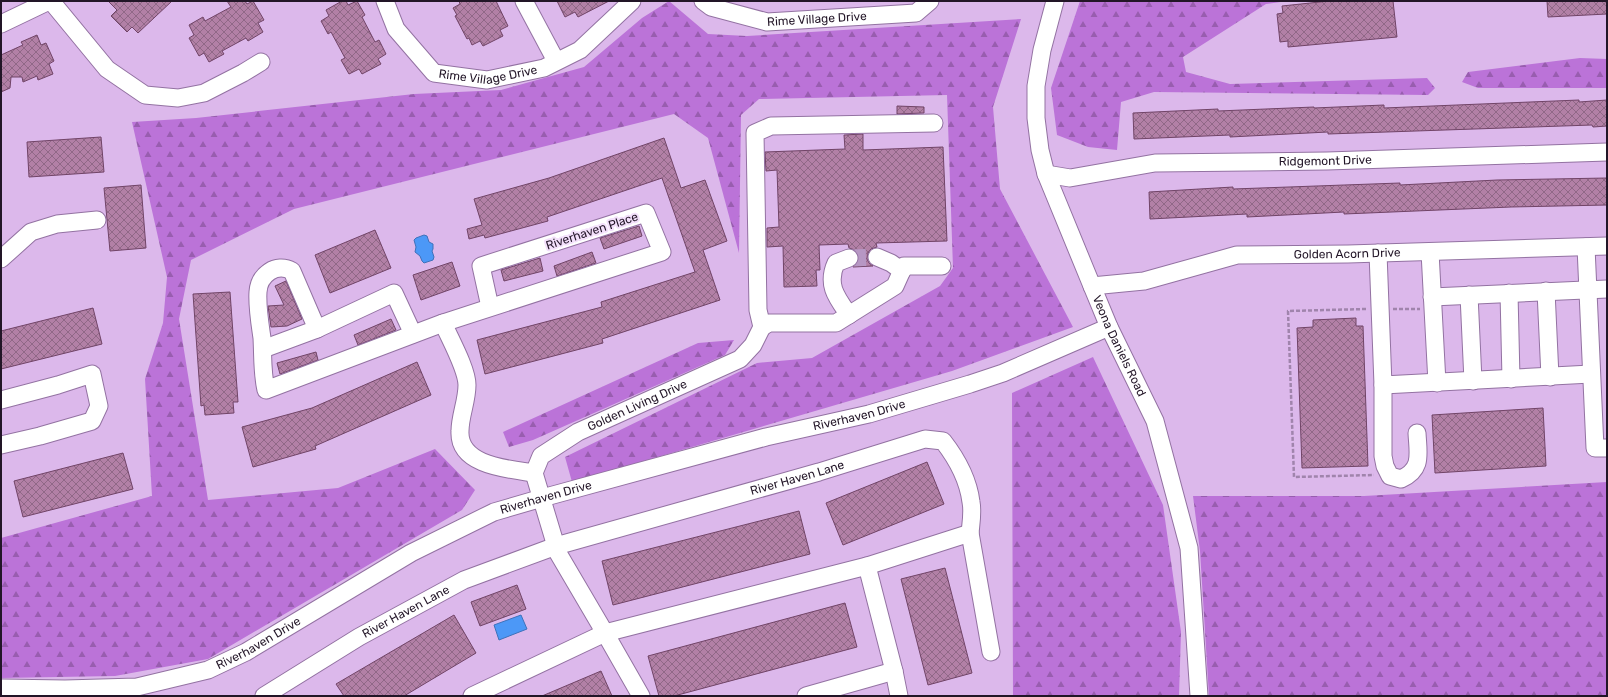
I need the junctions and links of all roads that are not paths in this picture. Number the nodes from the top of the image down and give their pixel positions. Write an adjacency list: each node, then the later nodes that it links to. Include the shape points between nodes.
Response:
1 (50, 1): 8 (street); 9 (street, via 107,69 145,95 178,98 204,93)
2 (385, 1): 10 (street, Rime Village Drive, via 396,29 434,72 487,80 544,68)
3 (524, 1): 10 (street, Rime Village Drive)
4 (632, 1): 10 (street, Rime Village Drive, via 580,50)
5 (703, 1): 6 (street, Rime Village Drive, via 711,7 767,22 916,13)
6 (930, 1)
7 (1055, 1): 13 (street, Veona Daniels Road, via 1036,86 1036,118)
8 (1, 24)
9 (261, 62)
10 (556, 62)
11 (934, 123): 34 (street, via 772,126 754,133 758,310)
12 (1607, 152): 13 (street, Ridgemont Drive, via 1327,161 1154,163 1070,178)
13 (1046, 174): 24 (street, Veona Daniels Road)
14 (97, 220): 21 (street, via 57,224 31,232)
15 (1607, 246): 16 (street, Golden Acorn Drive)
16 (1586, 247): 17 (street, Golden Acorn Drive); 25 (street)
17 (1430, 252): 18 (street, Golden Acorn Drive); 30 (street)
18 (1378, 253): 24 (street, Golden Acorn Drive, via 1237,255 1144,281); 44 (street)
19 (877, 257): 23 (street)
20 (849, 258): 32 (street, via 836,263 831,282 837,298)
21 (1, 259)
22 (942, 266): 23 (street, via 904,266)
23 (902, 271): 32 (street, via 895,286)
24 (1092, 286): 35 (street, Veona Daniels Road)
25 (1587, 289): 26 (street); 27 (street); 39 (street)
26 (1607, 289)
27 (1546, 291): 28 (street); 40 (street)
28 (1508, 293): 29 (street); 41 (street)
29 (1469, 295): 30 (street); 42 (street)
30 (1433, 303): 43 (street)
31 (490, 308): 31 (street, Riverhaven Place, via 662,252 646,213 481,266); 33 (street, Riverhaven Place)
32 (849, 315): 34 (street, via 836,323 769,323)
33 (443, 323): 37 (street, Riverhaven Place); 49 (street, via 467,384 460,431 464,447 473,457 495,468)
34 (762, 327): 49 (street, Golden Living Drive, via 753,345 740,360 578,432 541,456)
35 (1109, 327): 50 (street, Riverhaven Drive, via 1003,373 962,386 869,414 766,437); 64 (street, Veona Daniels Road, via 1155,421 1190,548)
36 (317, 329): 37 (street, via 394,293); 38 (street); 38 (street, Riverhaven Place, via 292,271 278,268 262,278 258,292)
37 (413, 334): 38 (street, Riverhaven Place, via 266,390)
38 (263, 349)
39 (1591, 374): 40 (street); 48 (street, via 1595,448)
40 (1550, 377): 41 (street)
41 (1511, 379): 42 (street)
42 (1473, 381): 43 (street)
43 (1437, 383): 44 (street)
44 (1383, 385): 46 (street, via 1384,456 1390,476 1400,480 1416,468)
45 (1, 400): 47 (street, via 92,374 99,406 92,421)
46 (1417, 433)
47 (1, 445)
48 (1607, 448)
49 (534, 473): 50 (street)
50 (542, 498): 52 (street); 58 (street, Riverhaven Drive, via 494,512 412,553 246,652 208,670 137,687)
51 (970, 533): 52 (street, River Haven Lane, via 971,503 967,482 943,440 925,439); 53 (street); 55 (street, River Haven Lane)
52 (556, 546): 54 (street); 59 (street, River Haven Lane, via 464,580 359,638)
53 (867, 566): 54 (street); 56 (street)
54 (605, 633): 60 (street); 61 (street)
55 (991, 652)
56 (894, 671): 62 (street); 63 (street)
57 (1, 688): 58 (street, Riverhaven Drive)
58 (65, 693)
59 (264, 696)
60 (472, 696)
61 (641, 696)
62 (806, 696)
63 (899, 696)
64 (1199, 696)

